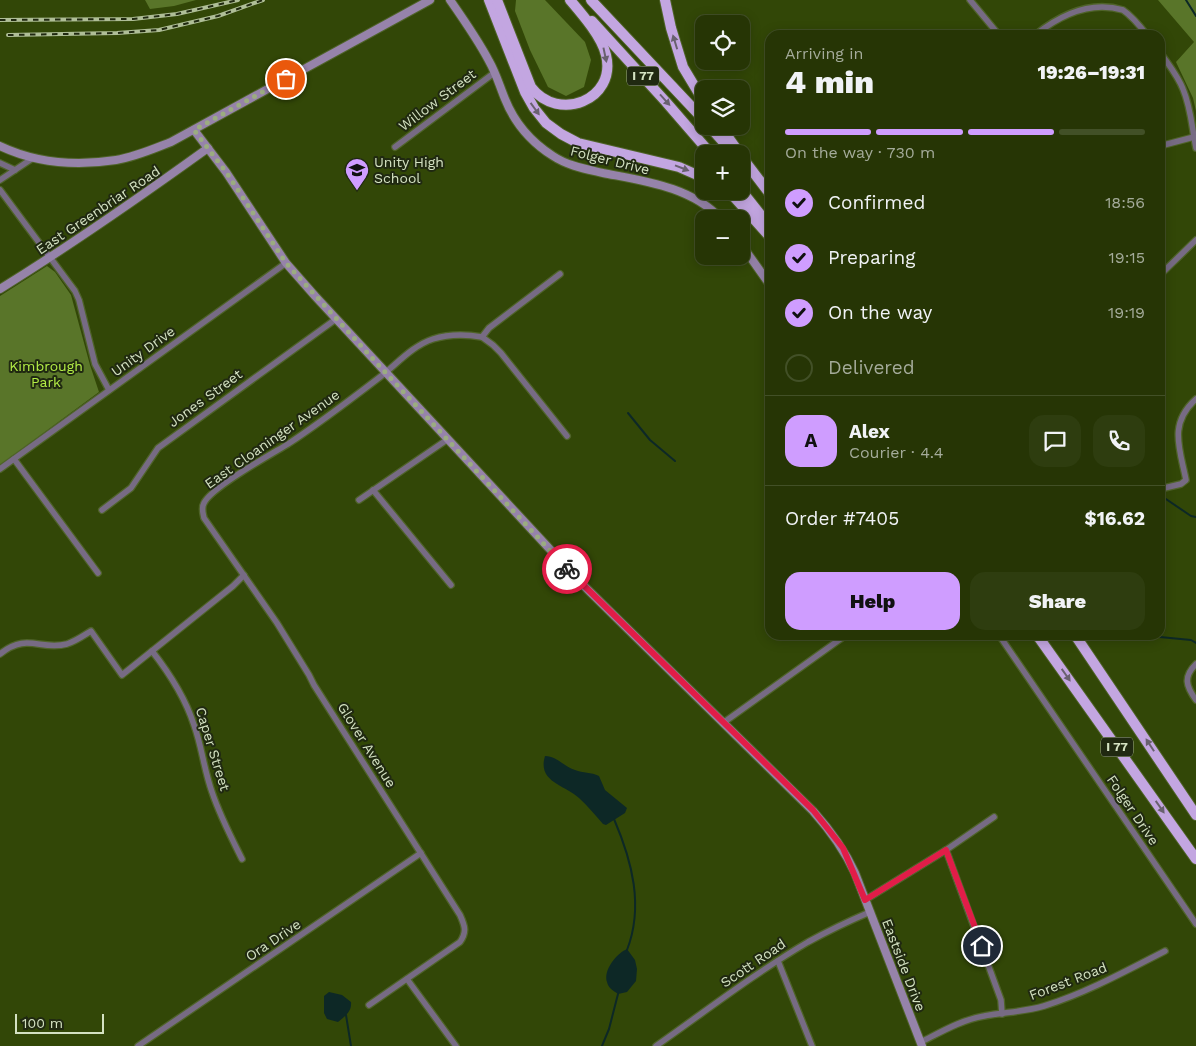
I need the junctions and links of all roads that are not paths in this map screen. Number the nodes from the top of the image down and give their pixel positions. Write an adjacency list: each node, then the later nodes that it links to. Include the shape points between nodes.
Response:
1 (430, 0): 16 (street)
2 (450, 0): 13 (street, Folger Drive, via 473,32)
3 (489, 0): 31 (highway, one-way to 31, via 524,92 546,123 578,143 679,167)
4 (497, 0): 5 (highway, one-way to 4, via 601,42 607,68 596,92 585,101 572,105 546,102 530,87)
5 (571, 0): 19 (highway, I 77, one-way to 19)
6 (591, 0): 15 (highway, I 77)
7 (665, 0): 14 (highway, one-way to 7, via 683,67)
8 (970, 0): 9 (street)
9 (995, 30)
10 (1041, 30): 11 (street, via 1068,9 1096,0 1118,6)
11 (1143, 30)
12 (1165, 59): 18 (street, via 1183,89)
13 (494, 73): 23 (street, Willow Street); 38 (street, Folger Drive, via 516,122 552,155 578,167 684,193)
14 (695, 87)
15 (695, 110)
16 (194, 130): 24 (street, Eastside Drive); 26 (street, via 171,142 118,160 70,162)
17 (717, 135): 20 (highway)
18 (1194, 137): 21 (street); 25 (street)
19 (703, 145)
20 (726, 145)
21 (1165, 145)
22 (0, 146): 26 (street)
23 (395, 147)
24 (208, 148): 43 (street, East Greenbriar Road); 44 (street, Eastside Drive)
25 (1196, 148)
26 (33, 158): 29 (street)
27 (0, 164): 29 (street)
28 (750, 168): 33 (highway)
29 (15, 170): 32 (street)
30 (750, 172): 34 (highway)
31 (695, 174)
32 (0, 180)
33 (765, 188)
34 (765, 188)
35 (0, 190): 43 (street)
36 (737, 200): 40 (highway)
37 (749, 200): 39 (highway)
38 (711, 210)
39 (765, 220)
40 (765, 231)
41 (1196, 240): 45 (street)
42 (750, 257): 47 (street)
43 (50, 258): 48 (street, East Greenbriar Road); 52 (street, via 75,291 95,364)
44 (286, 263): 49 (street, Eastside Drive); 52 (street, Unity Drive)
45 (1165, 270)
46 (560, 274): 50 (street, via 489,328)
47 (765, 278)
48 (0, 290)
49 (336, 319): 51 (street, Eastside Drive); 61 (street, Jones Street, via 158,448 131,488)
50 (482, 337): 51 (street, East Cloaninger Avenue, via 466,334 433,340 417,347); 54 (street, via 501,353)
51 (386, 373): 55 (street, Eastside Drive); 63 (street, East Cloaninger Avenue, via 298,438 222,486 204,504 204,518)
52 (109, 390): 56 (street, Unity Drive)
53 (1196, 399): 58 (street, via 1184,414 1177,443 1186,480)
54 (567, 436)
55 (448, 439): 59 (street); 73 (street, Eastside Drive, via 584,586)
56 (14, 459): 57 (street, Unity Drive); 62 (street)
57 (0, 469)
58 (1165, 488)
59 (373, 490): 60 (street); 64 (street)
60 (359, 500)
61 (102, 510)
62 (98, 573)
63 (244, 575): 69 (street); 77 (street, Glover Avenue)
64 (451, 585)
65 (839, 640): 73 (street)
66 (1002, 640): 82 (street, Folger Drive)
67 (1042, 640): 79 (highway, I 77, one-way to 79)
68 (1078, 640): 74 (highway, I 77, one-way to 68)
69 (152, 651): 70 (street, via 122,676 91,630 67,644 27,642 13,645); 78 (street, Caper Street, via 184,699 224,826)
70 (0, 654)
71 (1196, 664): 72 (street, via 1187,681)
72 (1196, 700)
73 (723, 723): 80 (street, Eastside Drive, via 813,810 843,848)
74 (1196, 815)
75 (994, 817): 76 (street)
76 (946, 850): 80 (street); 87 (street, via 1002,1000)
77 (421, 853): 85 (street, Glover Avenue, via 460,915 465,931 460,942); 89 (street, Ora Drive)
78 (242, 859)
79 (1196, 859)
80 (865, 900): 81 (street, Eastside Drive)
81 (870, 912): 84 (street, Scott Road, via 830,930); 88 (street, Eastside Drive)
82 (1196, 924)
83 (1165, 951): 87 (street, Forest Road, via 1055,1002)
84 (778, 961): 91 (street, Scott Road); 92 (street)
85 (407, 979): 86 (street); 90 (street)
86 (369, 1005)
87 (1002, 1014): 88 (street, Forest Road, via 969,1020)
88 (922, 1044)
89 (138, 1046)
90 (456, 1046)
91 (656, 1046)
92 (812, 1046)

